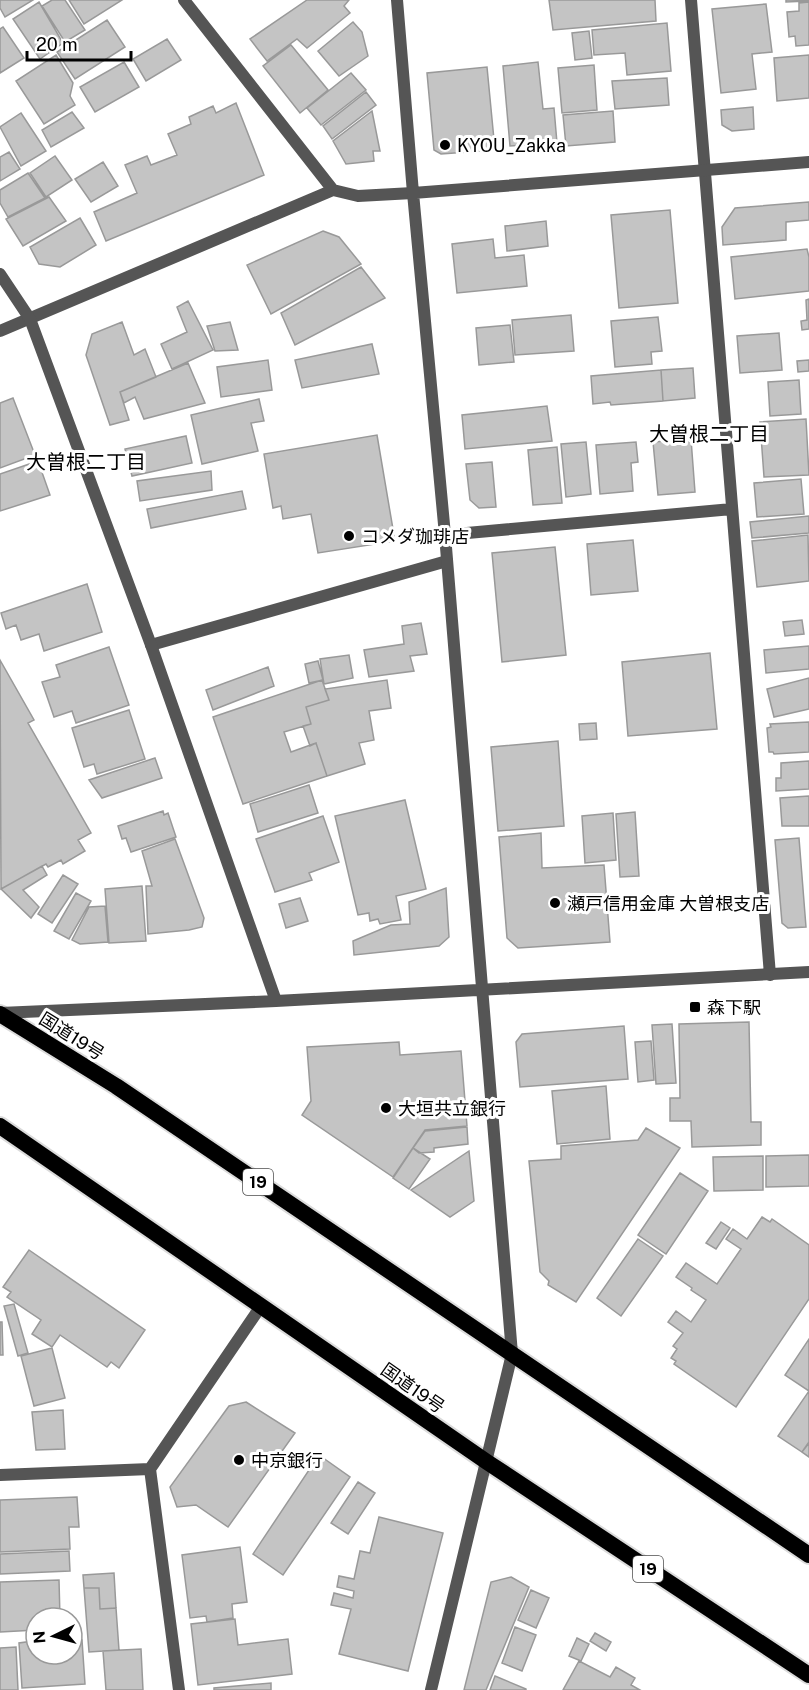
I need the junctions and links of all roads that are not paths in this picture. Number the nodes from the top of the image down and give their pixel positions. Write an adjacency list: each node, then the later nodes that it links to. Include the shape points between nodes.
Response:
1 (184, 0): 6 (street)
2 (397, 0): 7 (street)
3 (691, 0): 5 (street)
4 (809, 162): 5 (street)
5 (704, 171): 7 (street); 11 (street)
6 (333, 190): 7 (street, via 358,196); 9 (street)
7 (412, 193): 12 (street)
8 (0, 274): 9 (street)
9 (30, 319): 10 (street); 14 (street)
10 (0, 331)
11 (732, 509): 12 (street); 16 (street)
12 (445, 535): 13 (street)
13 (447, 561): 14 (street); 17 (street)
14 (151, 645): 18 (street)
15 (809, 972): 16 (street)
16 (770, 975): 17 (street)
17 (481, 990): 18 (street); 22 (street)
18 (276, 1001): 19 (street)
19 (0, 1013): 22 (highway, 国道19号 / 19, via 116,1086)
20 (0, 1126): 21 (highway, 国道19号 / 19)
21 (261, 1306): 23 (highway, 国道19号 / 19); 24 (street)
22 (512, 1354): 23 (street); 26 (highway, 国道19号 / 19)
23 (487, 1462): 27 (highway, 国道19号 / 19); 29 (street)
24 (150, 1469): 25 (street); 28 (street)
25 (0, 1475)
26 (809, 1555)
27 (809, 1675)
28 (178, 1690)
29 (431, 1690)

